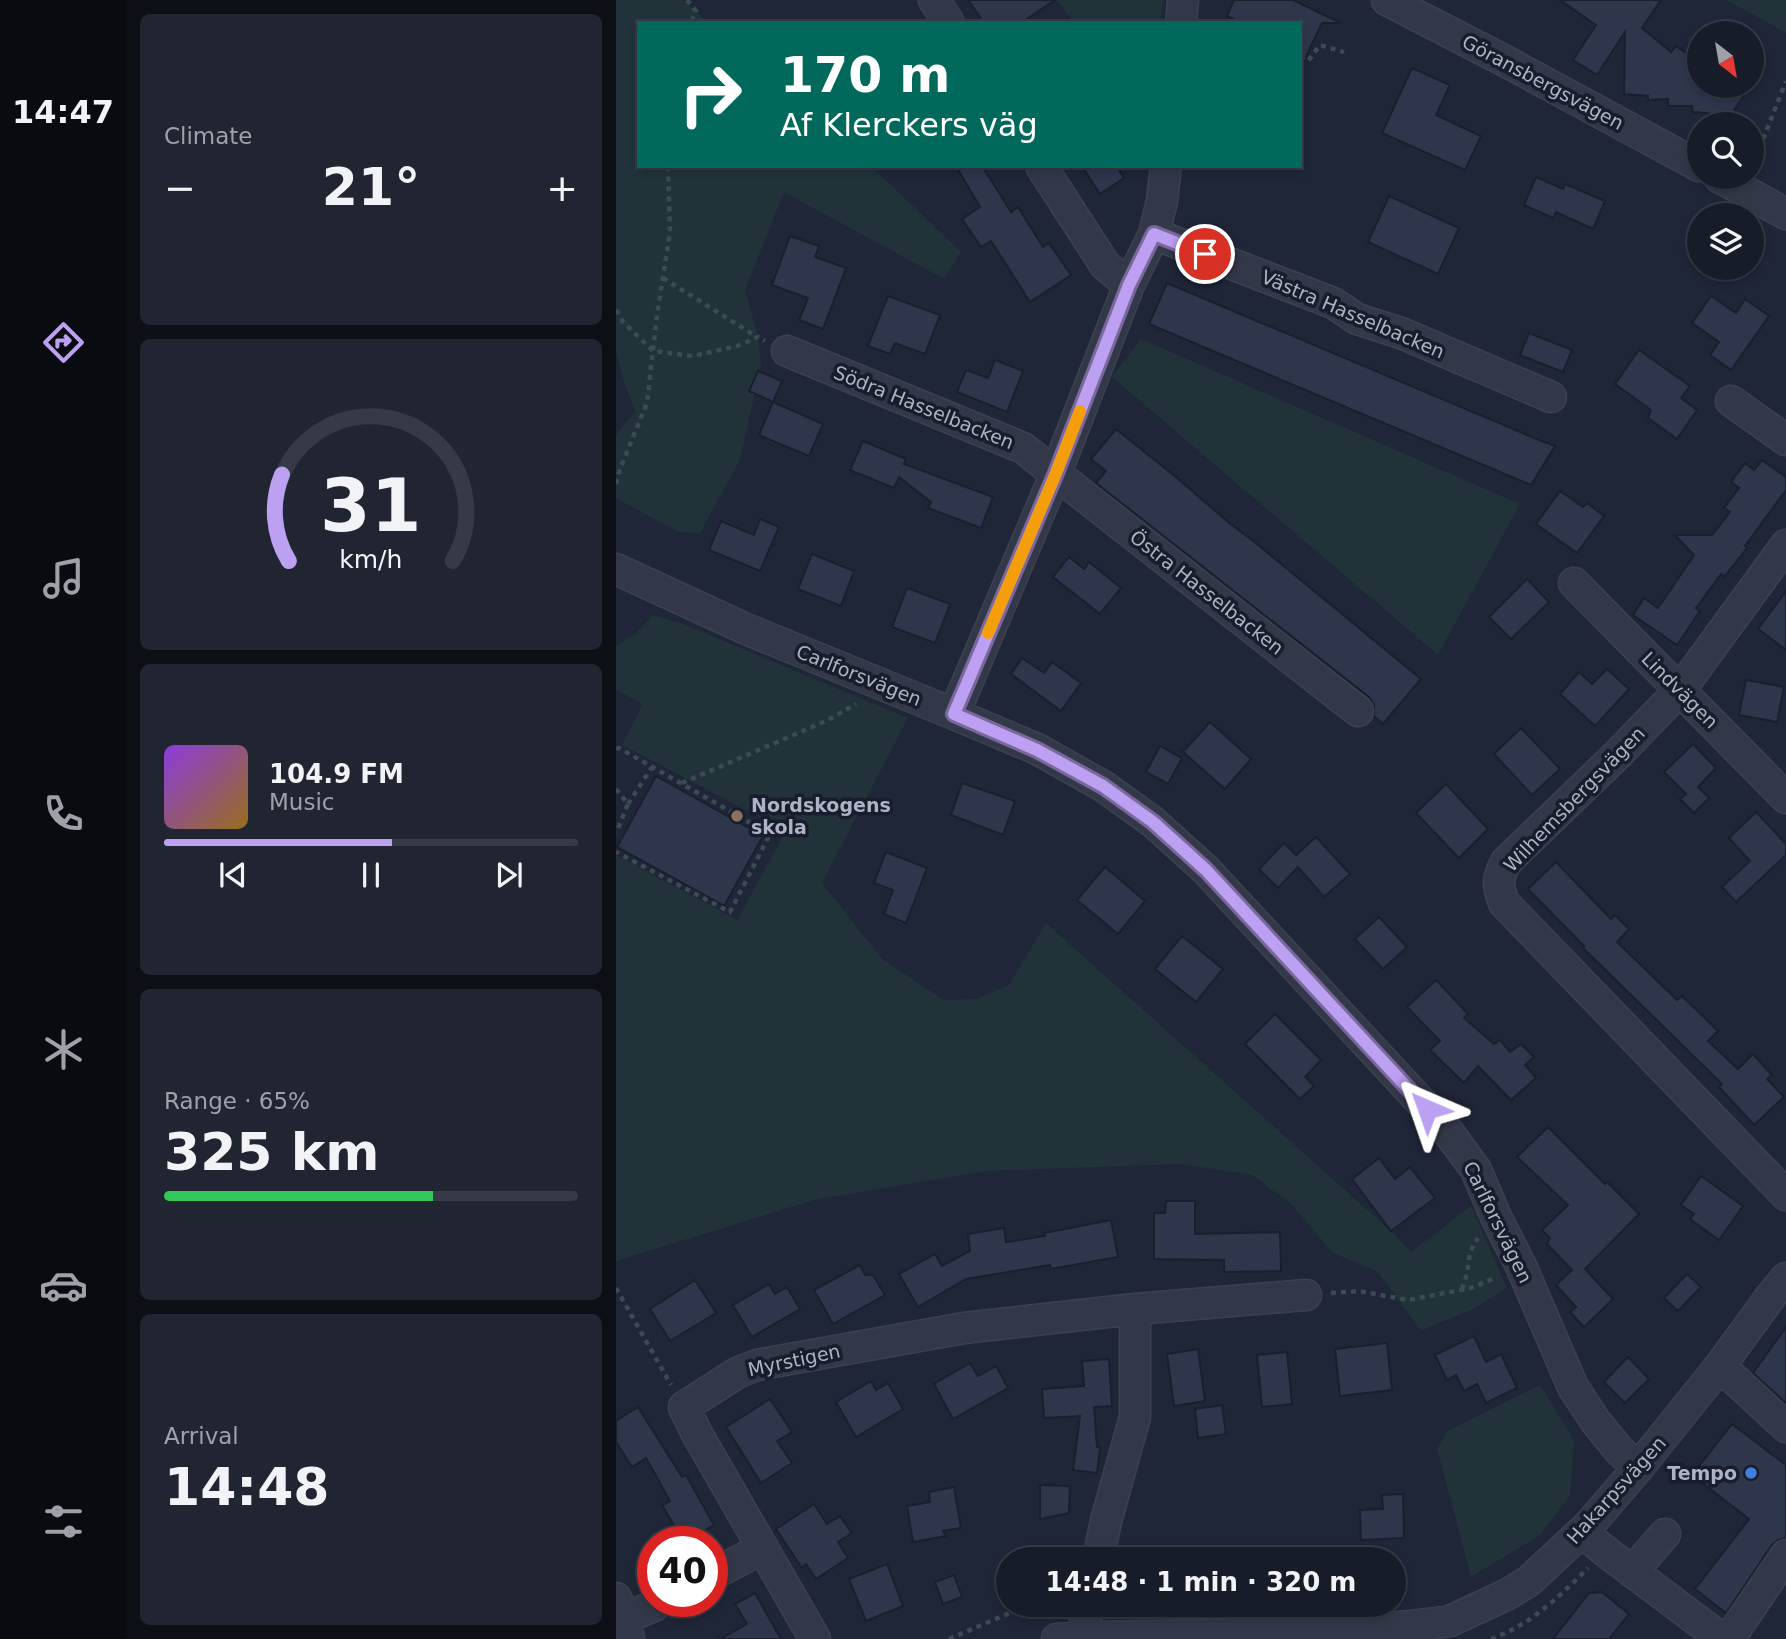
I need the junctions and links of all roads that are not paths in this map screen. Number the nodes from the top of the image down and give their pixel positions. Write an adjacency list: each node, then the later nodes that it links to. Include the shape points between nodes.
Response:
1 (934, 0): 4 (street)
2 (1183, 0): 5 (street)
3 (1387, 0): 6 (street, Göransbergsvägen)
4 (947, 21)
5 (1181, 21)
6 (1687, 160)
7 (1042, 168): 12 (street, via 1105,265)
8 (1166, 168): 11 (street)
9 (1741, 189): 10 (street)
10 (1786, 214)
11 (1154, 234): 12 (street); 14 (street, Västra Hasselbacken, via 1333,303 1357,319)
12 (1129, 285): 17 (street)
13 (787, 351): 17 (street, Södra Hasselbacken, via 1023,448)
14 (1551, 397)
15 (1731, 401): 16 (street)
16 (1786, 440)
17 (1056, 473): 22 (street, Östra Hasselbacken); 23 (street)
18 (1786, 545): 21 (street, Wilhemsbergsvägen)
19 (616, 569): 23 (street, Carlforsvägen, via 746,629)
20 (1574, 583): 21 (street, Lindvägen)
21 (1680, 690): 24 (street, Lindvägen); 25 (street, Wilhemsbergsvägen, via 1506,862 1499,890 1504,903)
22 (1358, 711)
23 (954, 714): 31 (street, Carlforsvägen, via 1037,750 1103,786 1153,822 1206,870 1446,1129 1476,1170 1573,1387 1611,1441)
24 (1786, 798)
25 (1786, 1195)
26 (1786, 1278): 29 (street, Hakarpsvägen)
27 (1306, 1295): 28 (street, Myrstigen)
28 (1135, 1309): 34 (street, via 1135,1417); 35 (street, Myrstigen, via 964,1328 757,1365 684,1407)
29 (1720, 1366): 30 (street); 31 (street, Hakarpsvägen)
30 (1786, 1427)
31 (1638, 1468): 32 (street, Hakarpsvägen)
32 (1582, 1532): 38 (street); 40 (street, Hakarpsvägen, via 1529,1581 1479,1609 1450,1621)
33 (1665, 1534): 38 (street)
34 (1101, 1547)
35 (763, 1548): 37 (street); 41 (street)
36 (1786, 1555): 43 (street)
37 (728, 1567)
38 (1632, 1572): 42 (street)
39 (1079, 1622): 40 (street, Hakarpsvägen)
40 (1361, 1634)
41 (815, 1639)
42 (1722, 1639)
43 (1729, 1639)

